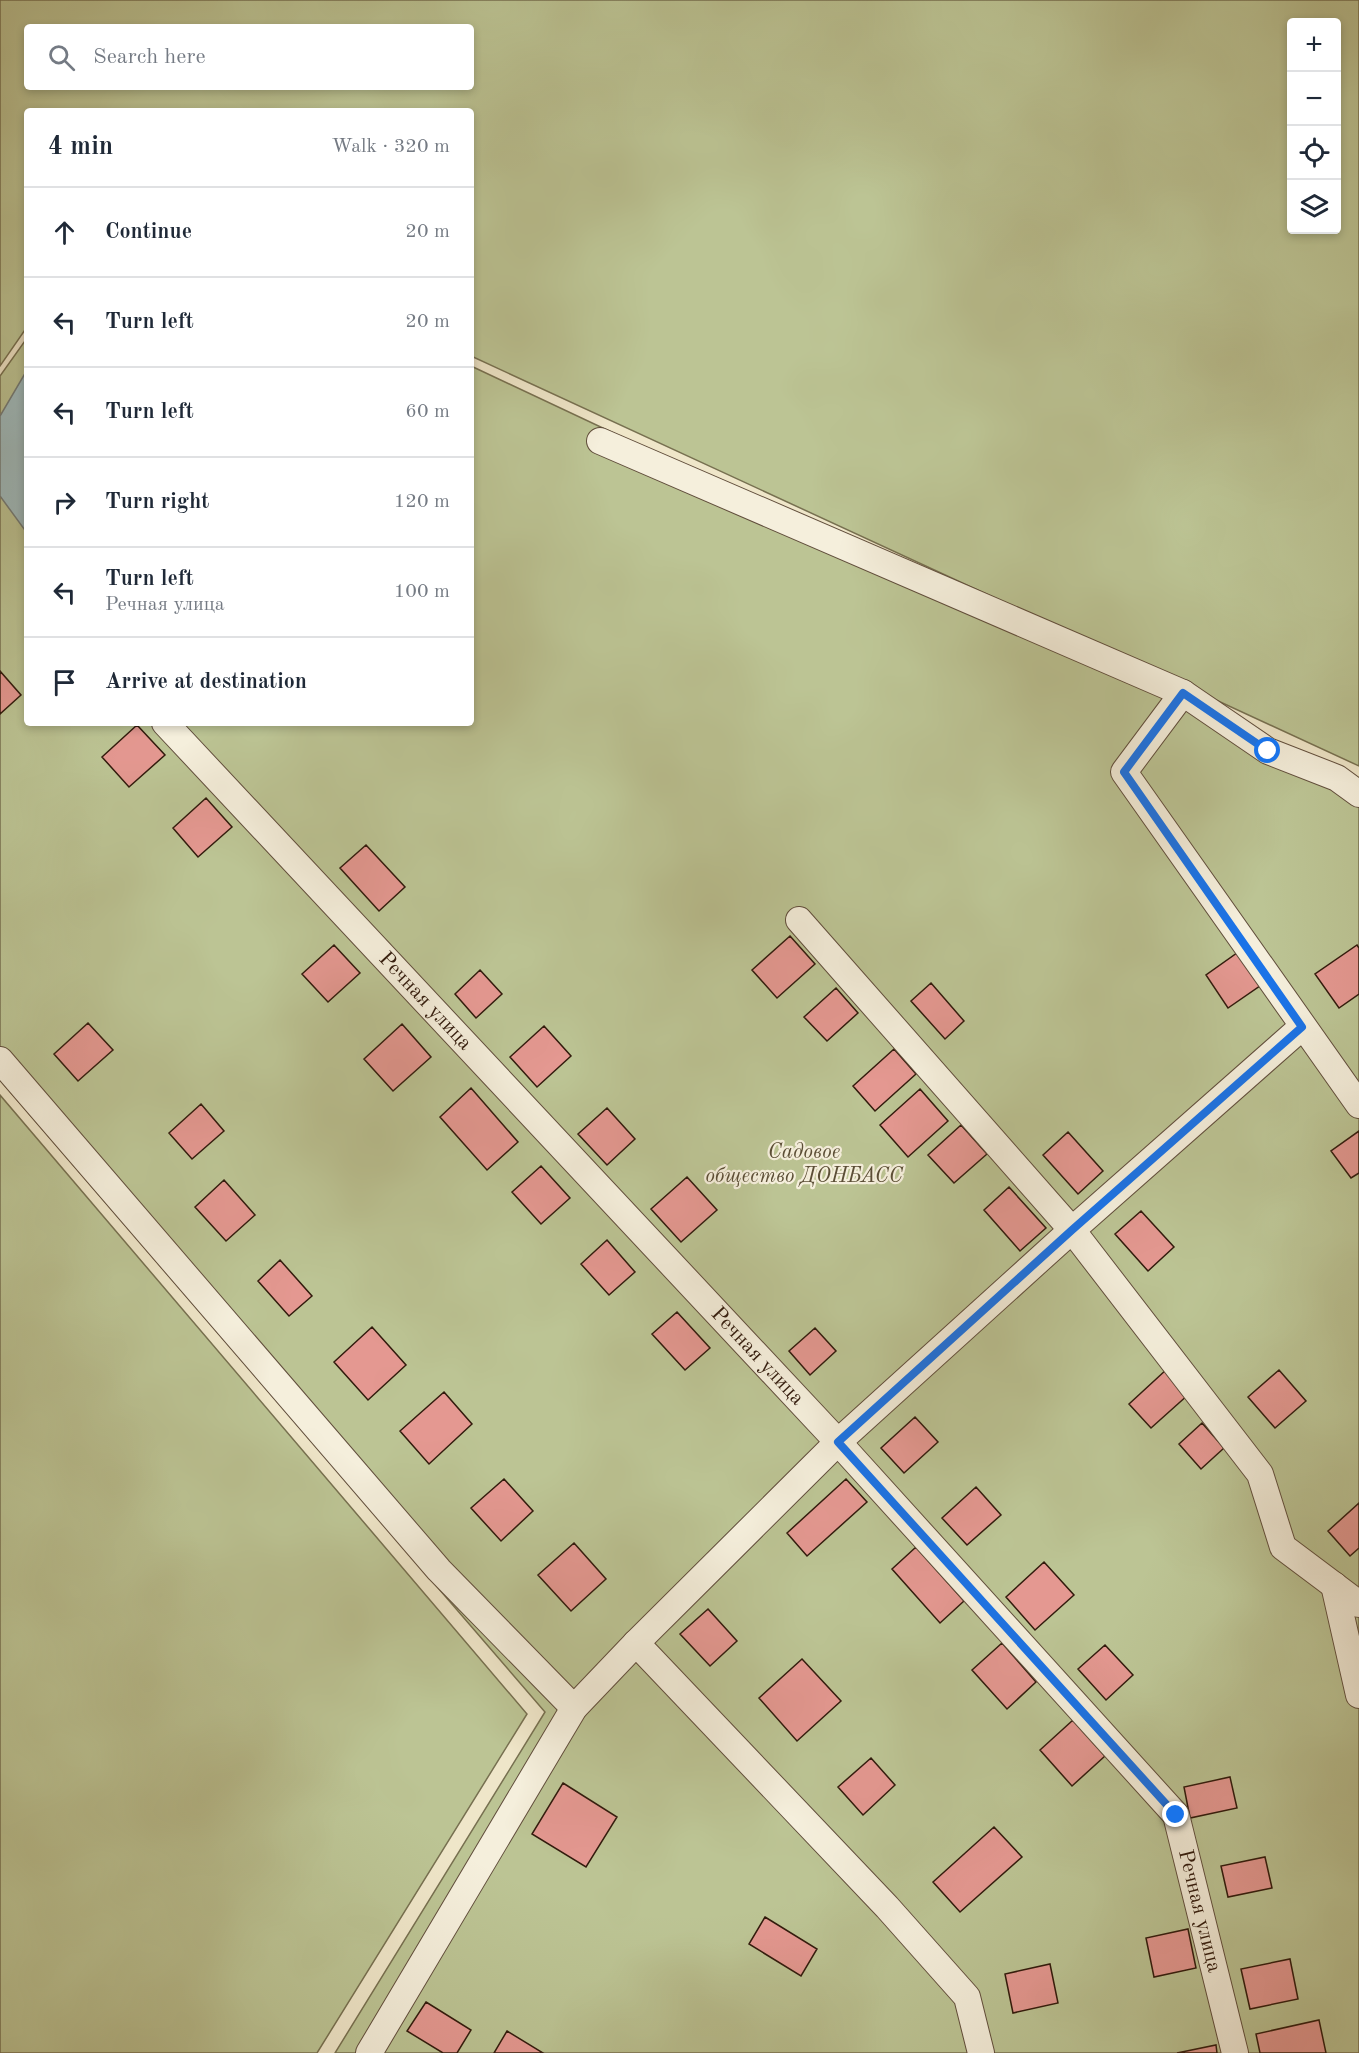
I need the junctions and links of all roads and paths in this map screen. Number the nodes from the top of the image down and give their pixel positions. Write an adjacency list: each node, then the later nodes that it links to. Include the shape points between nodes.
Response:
1 (600, 441): 2 (street)
2 (1183, 693): 4 (street, via 1268,751 1337,778); 6 (street, via 1124,772)
3 (168, 726): 11 (street, Речная улица)
4 (1359, 794)
5 (800, 920): 10 (street)
6 (1302, 1027): 8 (street); 10 (street)
7 (0, 1060): 16 (street, via 439,1570)
8 (1351, 1076): 9 (street)
9 (1359, 1105)
10 (1072, 1230): 11 (street); 12 (street, via 1260,1474 1283,1547)
11 (838, 1442): 14 (street); 19 (street, Речная улица, via 1176,1815)
12 (1334, 1585): 13 (street); 15 (street)
13 (1359, 1604)
14 (636, 1642): 16 (street); 18 (street, via 967,1997)
15 (1359, 1695)
16 (574, 1708): 17 (street)
17 (377, 2050)
18 (981, 2053)
19 (1235, 2053)

